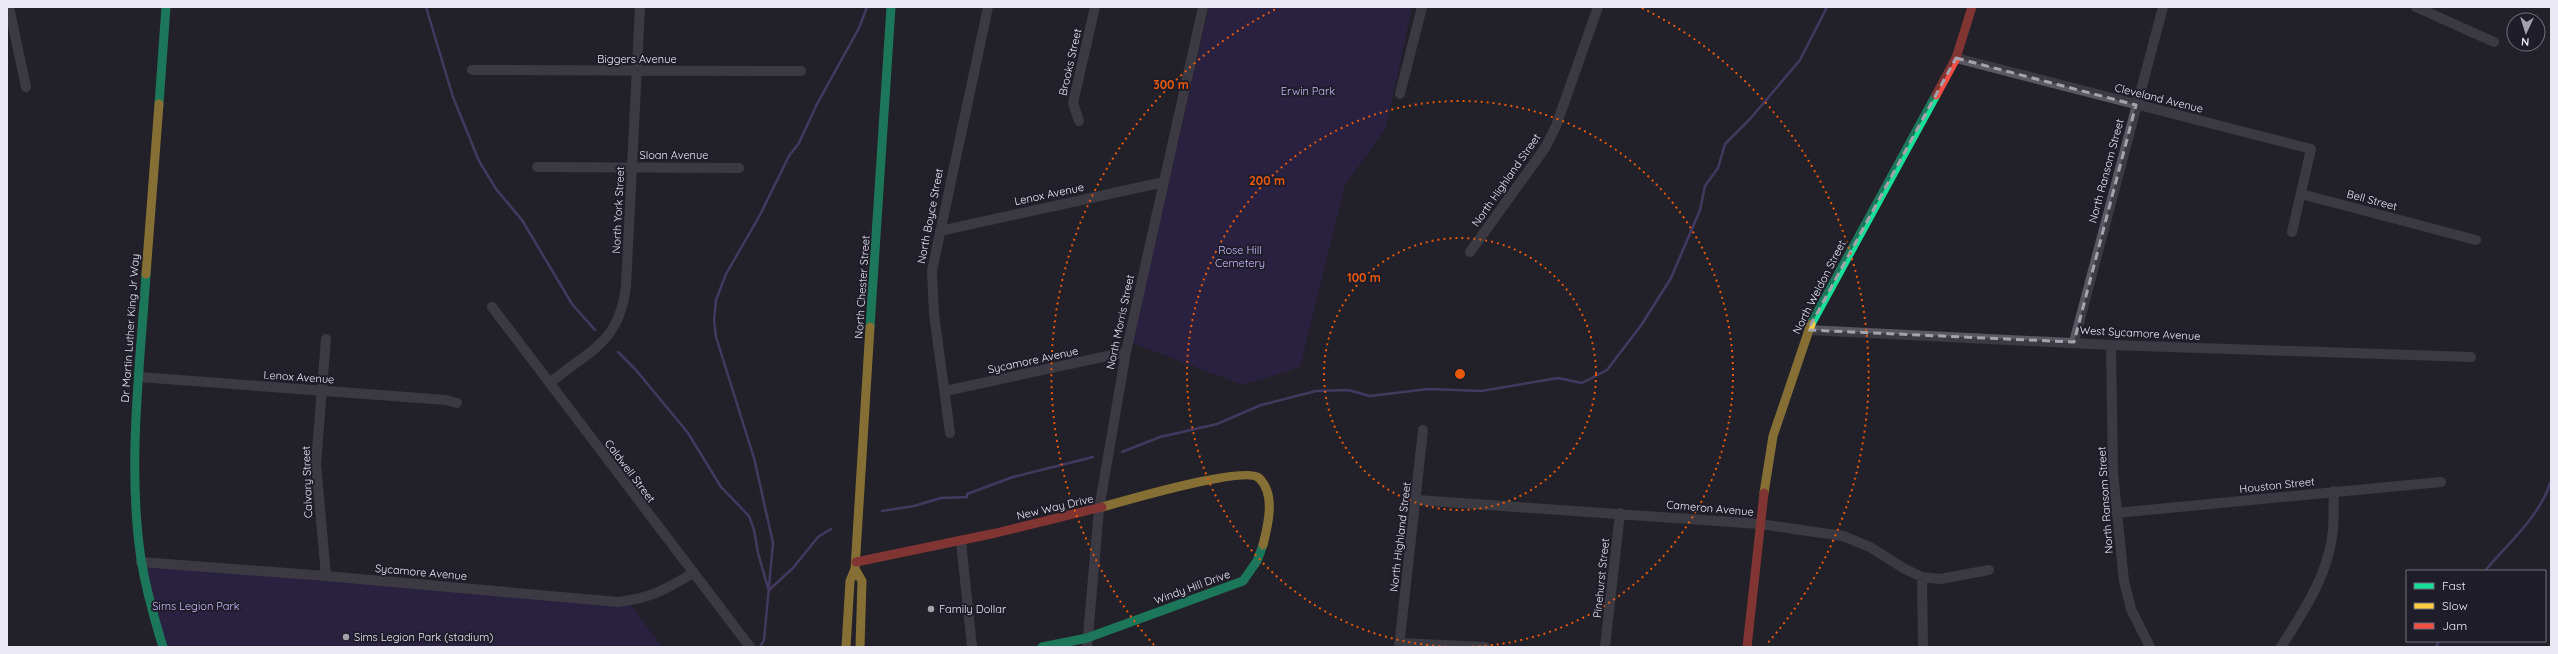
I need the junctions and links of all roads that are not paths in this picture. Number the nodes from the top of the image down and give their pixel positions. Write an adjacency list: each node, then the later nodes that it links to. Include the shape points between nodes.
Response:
1 (9, 7): 18 (street)
2 (166, 7): 38 (street, Dr Martin Luther King Jr Way)
3 (640, 7): 16 (street, North York Street)
4 (891, 7): 55 (street, North Chester Street)
5 (988, 7): 27 (street, North Boyce Street)
6 (1095, 7): 21 (street, Brooks Street, via 1073,103)
7 (1203, 7): 25 (street, North Morris Street)
8 (1422, 7): 19 (street)
9 (1598, 7): 30 (street, North Highland Street, via 1556,126 1545,148)
10 (1972, 7): 14 (street, North Weldon Street)
11 (2163, 7): 20 (street, North Ransom Street)
12 (2416, 7): 13 (street)
13 (2494, 42)
14 (1956, 58): 20 (street, Cleveland Avenue); 32 (street, North Weldon Street)
15 (472, 70): 16 (street, Biggers Avenue)
16 (637, 71): 17 (street, Biggers Avenue); 23 (street, North York Street)
17 (802, 71)
18 (26, 87)
19 (1400, 94)
20 (2136, 105): 26 (street, Cleveland Avenue, via 2310,149); 34 (street, North Ransom Street)
21 (1079, 121)
22 (537, 167): 23 (street, Sloan Avenue)
23 (632, 167): 24 (street, Sloan Avenue); 39 (street, North York Street, via 626,286 622,313 597,348)
24 (739, 168)
25 (1164, 182): 27 (street, Lenox Avenue); 36 (street, North Morris Street)
26 (2301, 194): 28 (street); 29 (street, Bell Street)
27 (940, 230): 41 (street, North Boyce Street, via 932,271 932,285)
28 (2292, 232)
29 (2476, 240)
30 (1470, 252)
31 (492, 307): 39 (street, Caldwell Street)
32 (1808, 330): 34 (street, West Sycamore Avenue); 52 (street, North Weldon Street, via 1773,436)
33 (326, 339): 40 (street, Calvary Street)
34 (2074, 342): 35 (street, West Sycamore Avenue)
35 (2111, 345): 37 (street, West Sycamore Avenue); 51 (street, North Ransom Street)
36 (1126, 352): 41 (street, Sycamore Avenue); 49 (street, North Morris Street)
37 (2472, 357)
38 (139, 377): 40 (street, Lenox Avenue); 54 (street, Dr Martin Luther King Jr Way, via 133,486)
39 (550, 383): 57 (street, Caldwell Street)
40 (323, 391): 42 (street, Lenox Avenue, via 446,400); 58 (street, Calvary Street, via 316,463)
41 (945, 391): 44 (street, North Boyce Street)
42 (457, 403)
43 (1424, 430): 48 (street, North Highland Street)
44 (950, 433)
45 (1258, 478): 49 (street, New Way Drive, via 1246,473 1226,476); 60 (street, Windy Hill Drive, via 1265,487 1269,518 1263,548 1251,574 1228,588)
46 (2441, 482): 47 (street, Houston Street)
47 (2334, 491): 51 (street, Houston Street); 73 (street, via 2330,552 2308,601)
48 (1417, 500): 50 (street, Cameron Avenue); 61 (street, North Highland Street)
49 (1099, 509): 53 (street, New Way Drive); 60 (street, North Morris Street)
50 (1620, 512): 52 (street, Cameron Avenue); 69 (street, Pinehurst Street)
51 (2116, 512): 72 (street, North Ransom Street, via 2127,596 2136,623)
52 (1760, 524): 59 (street, Cameron Avenue, via 1843,536 1870,547); 70 (street, North Weldon Street)
53 (962, 541): 55 (street, New Way Drive); 66 (street)
54 (141, 562): 58 (street, Sycamore Avenue); 62 (street, Dr Martin Luther King Jr Way, via 154,622)
55 (856, 565): 64 (street, North Chester Street, via 850,581); 65 (street, North Chester Street, via 862,582)
56 (1989, 570): 59 (street, Cameron Avenue, via 1940,580)
57 (692, 573): 58 (street, Sycamore Avenue, via 643,599 618,602); 63 (street, Caldwell Street)
58 (326, 576)
59 (1922, 577): 71 (street)
60 (1087, 643): 67 (street, Windy Hill Drive)
61 (1399, 645): 68 (street)
62 (163, 647)
63 (750, 647)
64 (846, 647)
65 (860, 647)
66 (972, 647)
67 (1042, 647)
68 (1486, 647)
69 (1605, 647)
70 (1747, 647)
71 (1923, 647)
72 (2150, 647)
73 (2280, 647)

